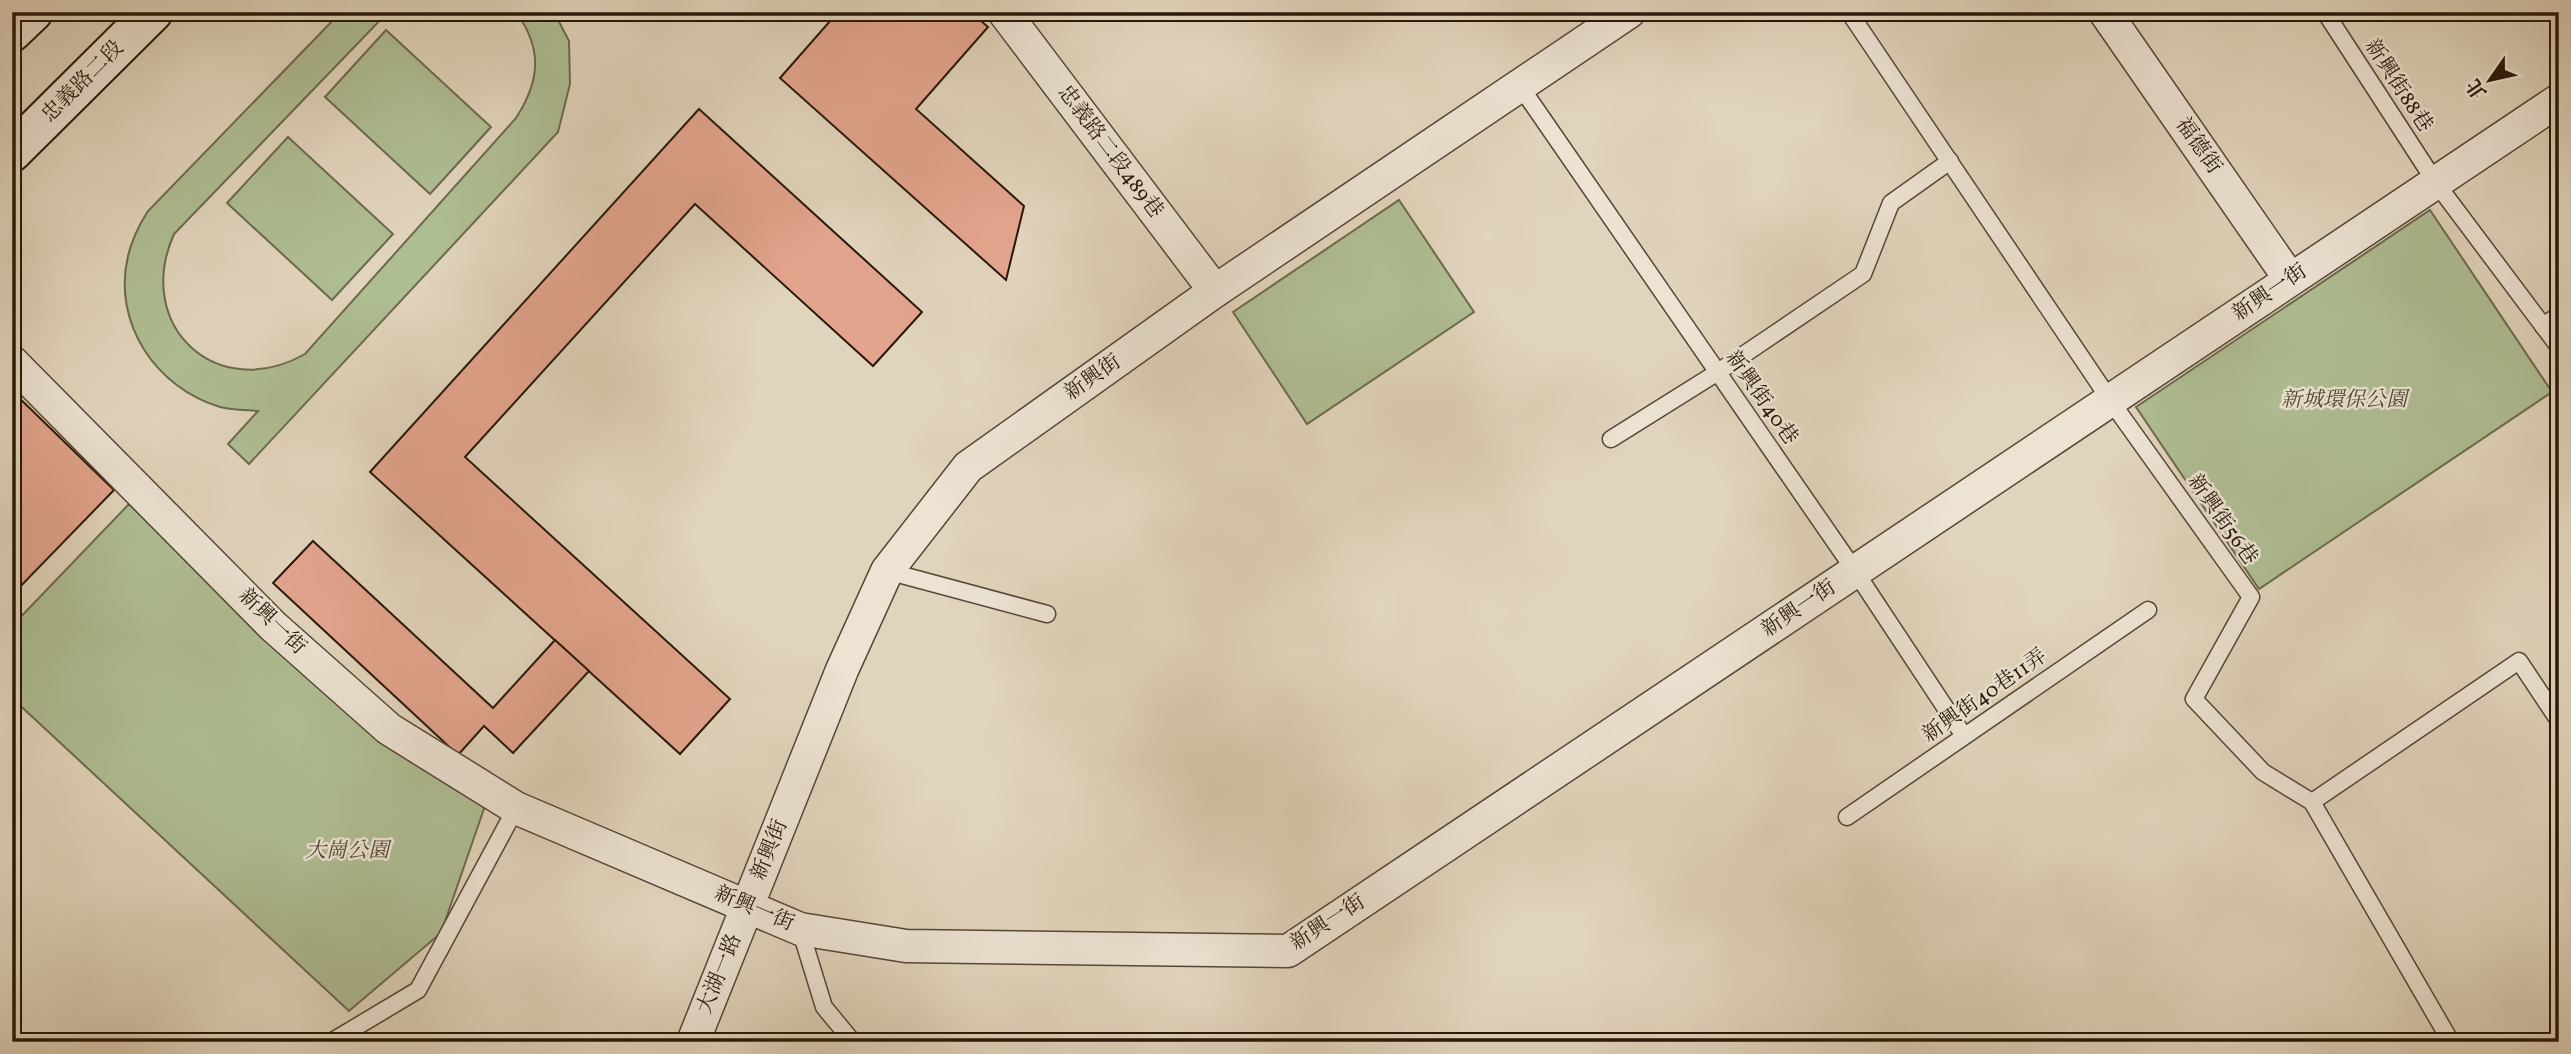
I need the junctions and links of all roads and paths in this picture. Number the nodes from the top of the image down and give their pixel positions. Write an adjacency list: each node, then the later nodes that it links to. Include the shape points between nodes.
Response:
1 (33, 12): 8 (main road)
2 (153, 12): 11 (main road, 忠義路二段)
3 (1004, 12): 15 (street, 忠義路二段489巷)
4 (1629, 12): 9 (street, 新興街)
5 (1849, 12): 12 (lane, 新興街56巷)
6 (2105, 12): 14 (street, 福德街)
7 (2325, 12): 13 (lane, 新興街88巷)
8 (12, 32)
9 (1520, 86): 15 (street, 新興街); 20 (lane, 新興街40巷)
10 (2559, 100): 13 (street, 新興一街)
11 (12, 152)
12 (1950, 161): 20 (lane, via 1891,204 1863,274); 21 (lane, 新興街56巷)
13 (2437, 183): 14 (street, 新興一街); 17 (lane, 新興街88巷)
14 (2291, 279): 21 (street, 新興一街)
15 (1215, 291): 23 (street, 新興街, via 968,467)
16 (2559, 315): 17 (lane)
17 (2543, 326): 18 (lane, 新興街88巷)
18 (2559, 347)
19 (12, 362): 30 (street, 新興一街, via 273,626 389,729)
20 (1718, 372): 22 (lane); 24 (lane, 新興街40巷)
21 (2110, 400): 24 (street, 新興一街); 29 (lane, 新興街56巷, via 2251,597 2194,699 2263,772)
22 (1611, 439)
23 (887, 571): 26 (lane); 32 (street, 新興街)
24 (1855, 571): 28 (lane, 新興街40巷); 33 (street, 新興一街, via 1289,951 906,946)
25 (2147, 610): 28 (lane, 新興街40巷11弄)
26 (1047, 614)
27 (2559, 722): 29 (lane, via 2519,661)
28 (1964, 736): 31 (lane, 新興街40巷11弄)
29 (2312, 802): 38 (lane, 新興街56巷)
30 (516, 808): 32 (street, 新興一街); 34 (lane, via 418,990)
31 (1847, 817)
32 (747, 906): 33 (street, 新興一街); 36 (street, 大湖一路)
33 (800, 929): 37 (lane, via 824,1007)
34 (360, 1033): 35 (lane)
35 (331, 1042)
36 (693, 1042)
37 (853, 1042)
38 (2451, 1042)

